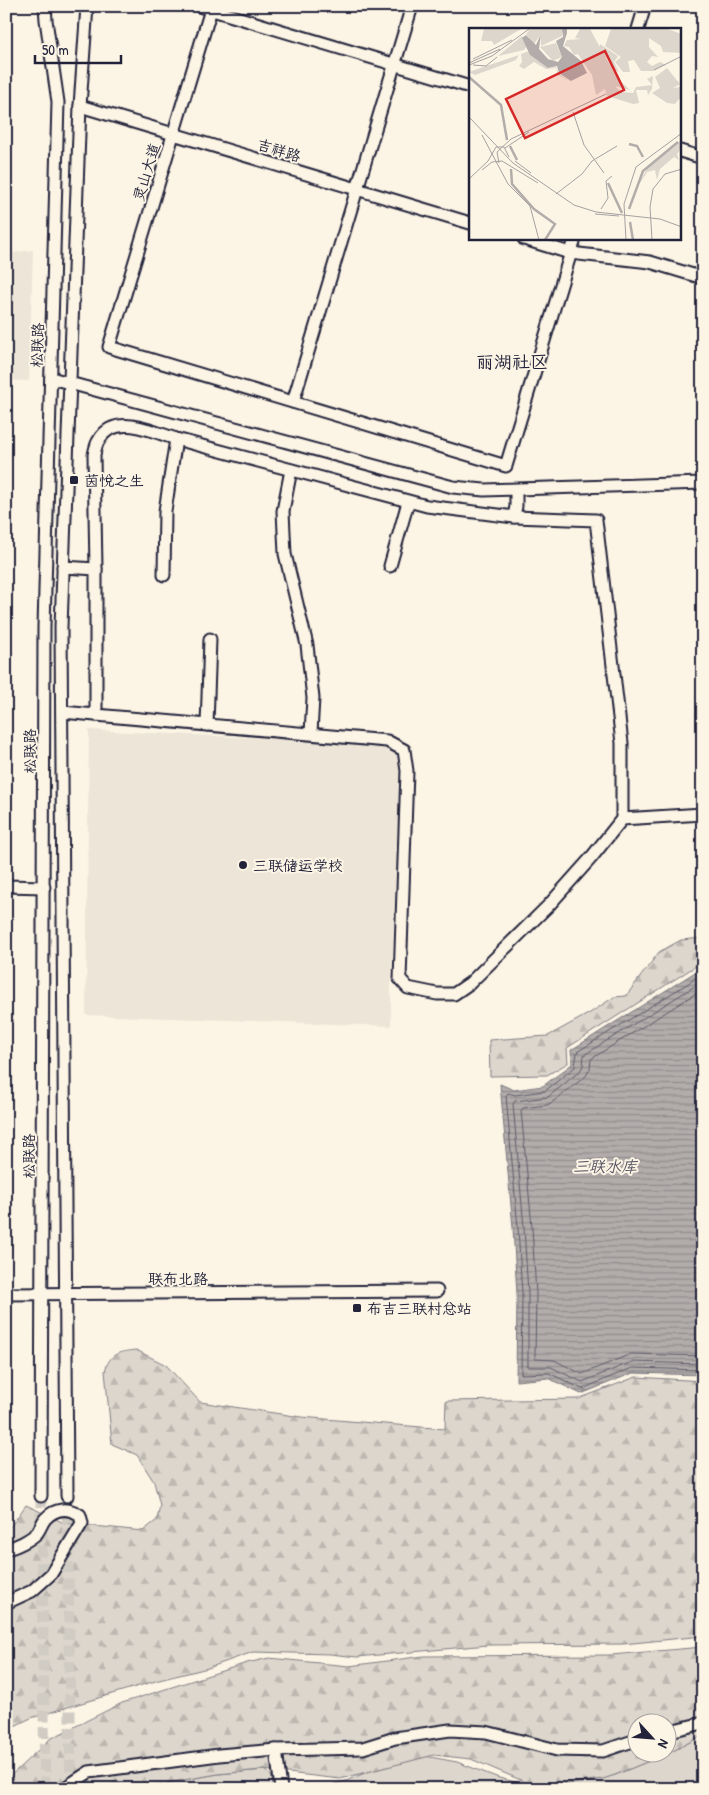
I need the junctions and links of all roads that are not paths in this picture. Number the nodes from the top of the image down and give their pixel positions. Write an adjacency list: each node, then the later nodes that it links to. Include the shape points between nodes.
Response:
1 (45, 6): 20 (street, 松联路, via 58,102)
2 (87, 6): 10 (street)
3 (199, 6): 6 (street)
4 (412, 6): 8 (street)
5 (644, 6): 7 (street)
6 (211, 8): 8 (street); 11 (street, 灵山大道)
7 (638, 28)
8 (394, 64): 9 (street); 14 (street)
9 (469, 87)
10 (80, 106): 11 (street, 吉祥路); 21 (street)
11 (173, 134): 14 (street, 吉祥路); 22 (street, 灵山大道, via 109,347)
12 (682, 152): 13 (street)
13 (703, 158)
14 (357, 188): 15 (street, 吉祥路); 22 (street)
15 (469, 222)
16 (528, 240): 18 (street)
17 (574, 240): 18 (street)
18 (570, 252): 19 (street, via 650,262); 22 (street, via 506,466)
19 (703, 278)
20 (51, 378): 21 (street); 41 (street, 松联路, via 44,627)
21 (70, 382): 26 (street, via 453,486); 30 (street)
22 (292, 402)
23 (176, 439): 24 (street); 31 (street, via 136,426 119,425 108,430 99,440 94,455); 32 (street, via 165,511)
24 (291, 470): 27 (street); 37 (street, via 283,510 285,554 307,645 313,698)
25 (703, 483): 26 (street)
26 (516, 490): 28 (street)
27 (408, 502): 28 (street); 29 (street)
28 (514, 517): 39 (street, via 596,520 622,743)
29 (390, 566)
30 (63, 567): 31 (street); 34 (street)
31 (96, 569): 35 (street)
32 (164, 575)
33 (210, 640): 36 (street)
34 (62, 712): 35 (street); 45 (street)
35 (96, 715): 36 (street)
36 (207, 725): 37 (street)
37 (311, 733): 39 (street, via 387,741 404,750 407,772 400,979 408,988 454,994 470,983 555,898)
38 (703, 814): 39 (street)
39 (622, 818)
40 (6, 886): 41 (street)
41 (44, 887): 44 (street, 松联路)
42 (437, 1291): 45 (street, 联布北路)
43 (6, 1294): 44 (street, 联布北路)
44 (42, 1294): 45 (street, 联布北路); 46 (street, 松联路)
45 (66, 1294): 47 (street)
46 (41, 1496)
47 (67, 1496)
48 (6, 1549): 49 (street, via 38,1532 44,1520 54,1512 70,1510 80,1516 82,1523 51,1574 32,1591)
49 (6, 1603)
50 (703, 1723): 51 (street)
51 (676, 1730)
52 (626, 1743): 53 (street, via 603,1750 557,1750 486,1732 450,1730 395,1738 363,1748)
53 (276, 1750): 54 (street, via 89,1772); 55 (street)
54 (63, 1789)
55 (281, 1789)

